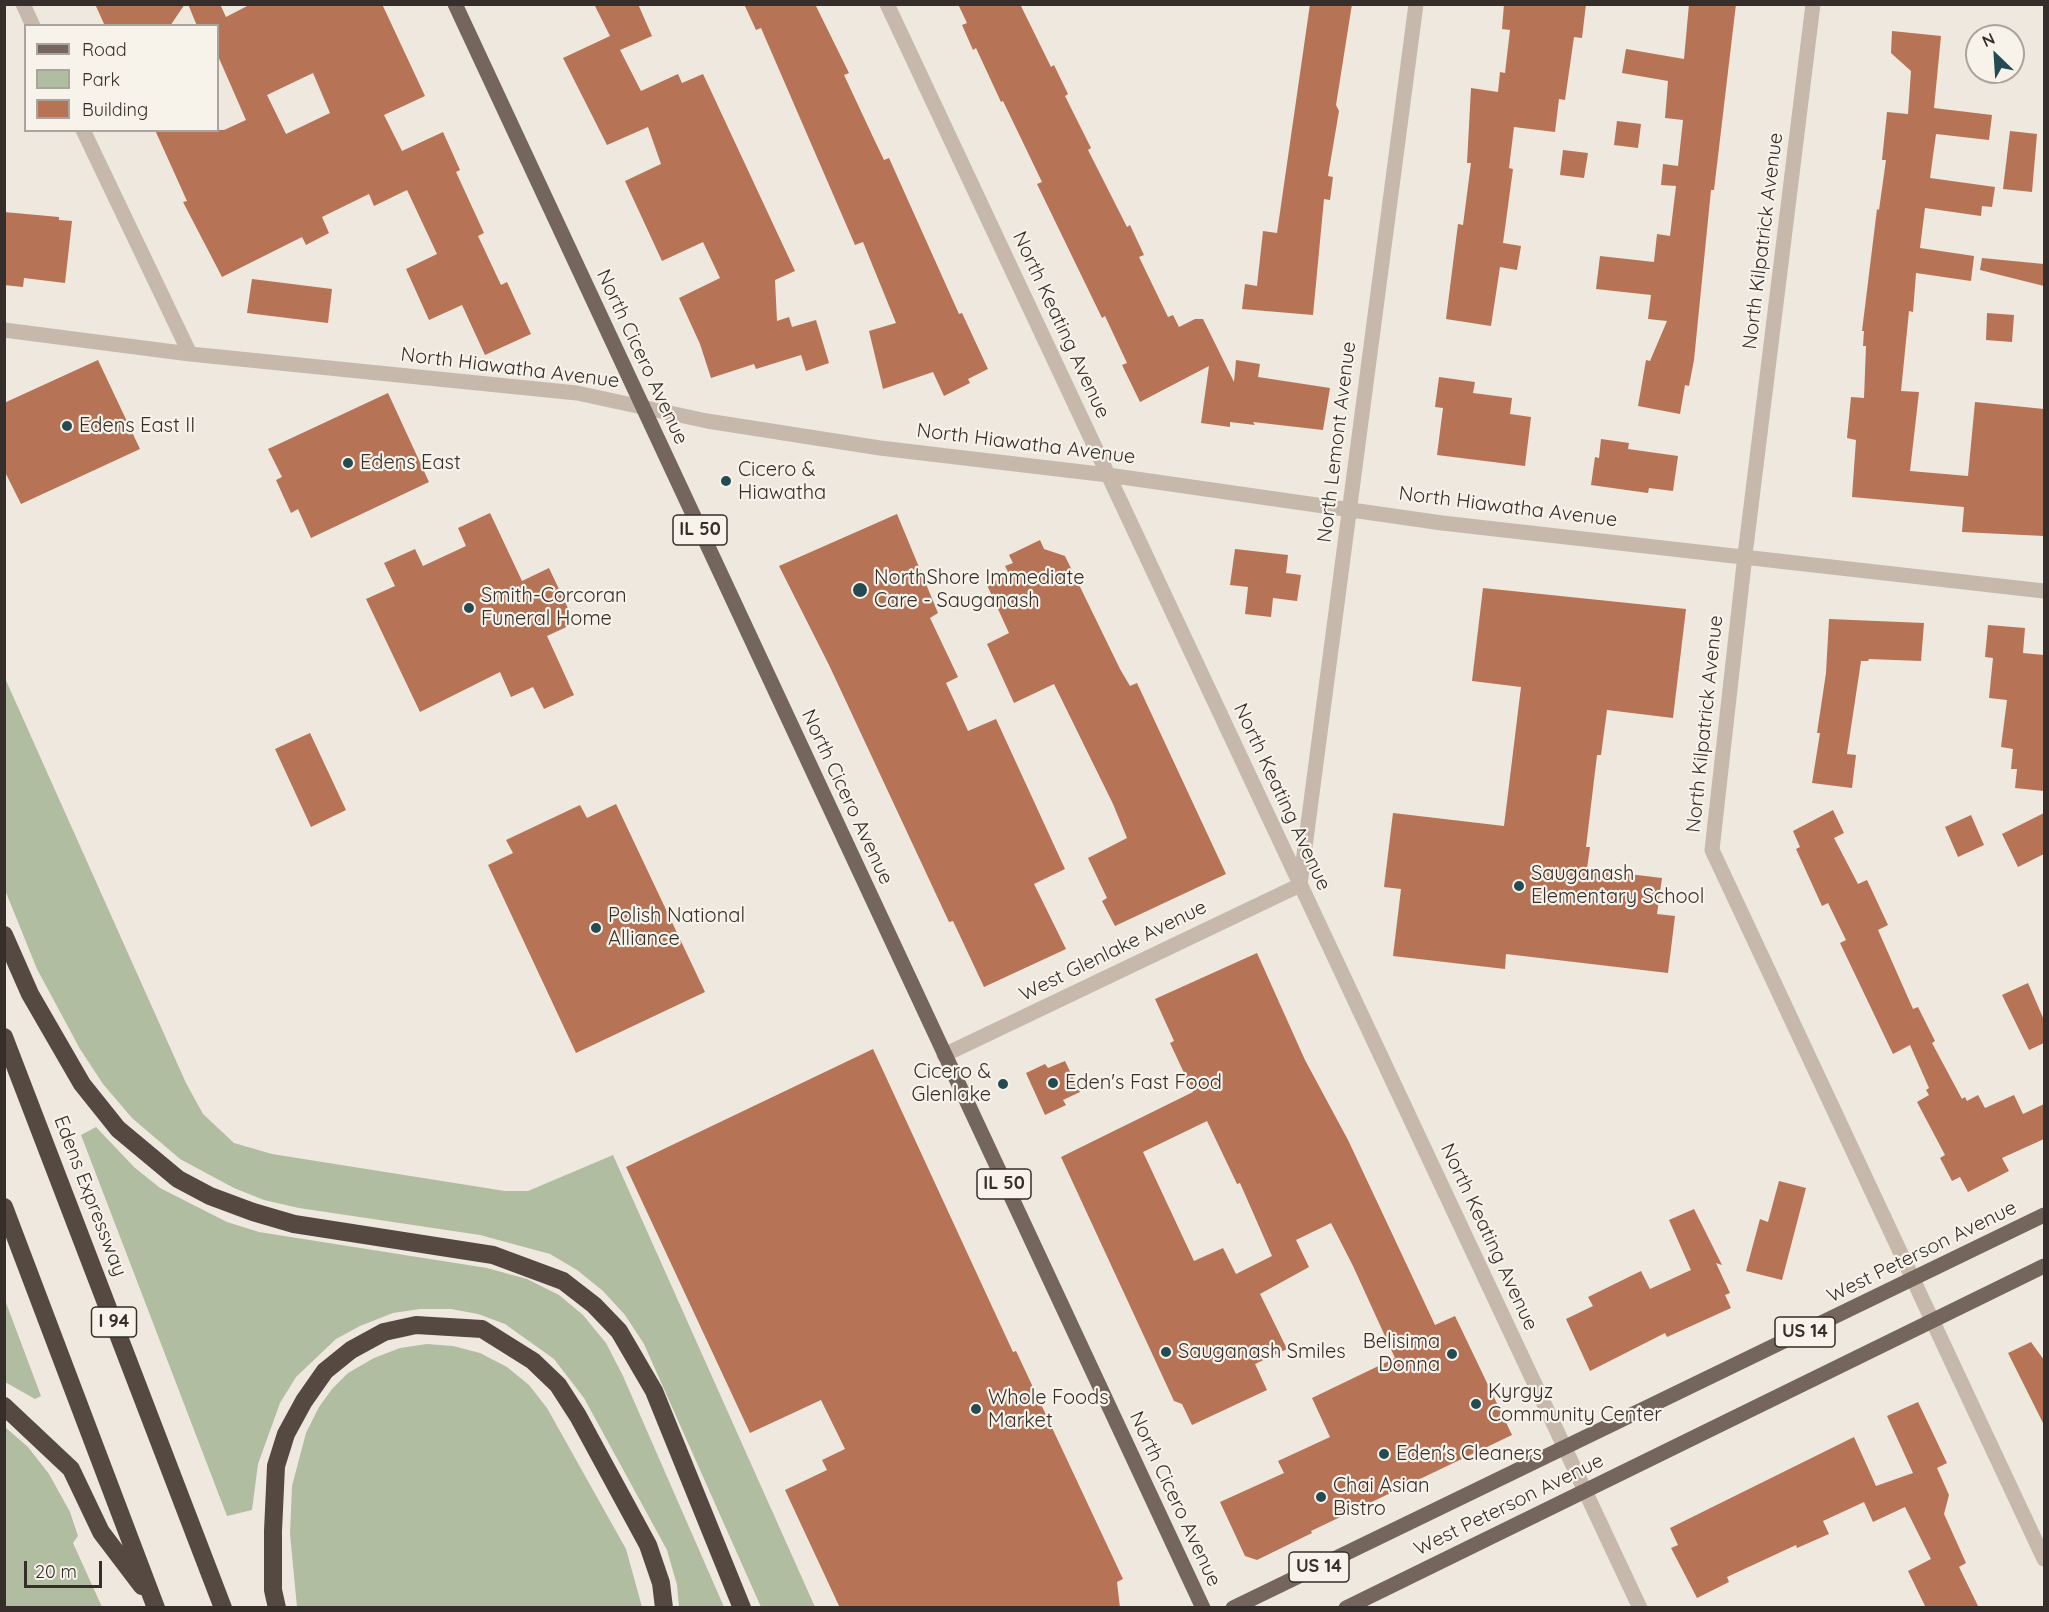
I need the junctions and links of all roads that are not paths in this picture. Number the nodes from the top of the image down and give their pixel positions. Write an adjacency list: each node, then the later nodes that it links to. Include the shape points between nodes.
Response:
1 (23, 4): 6 (street)
2 (455, 4): 10 (main road, North Cicero Avenue / IL 50)
3 (887, 4): 11 (street, North Keating Avenue)
4 (1416, 4): 12 (street, North Lemont Avenue)
5 (1813, 4): 13 (street, North Kilpatrick Avenue)
6 (32, 24)
7 (84, 132): 9 (street)
8 (4, 330): 9 (street, North Hiawatha Avenue)
9 (190, 354): 10 (street, North Hiawatha Avenue, via 577,393)
10 (642, 407): 11 (street, North Hiawatha Avenue, via 868,446); 18 (main road, North Cicero Avenue / IL 50)
11 (1108, 475): 12 (street, North Hiawatha Avenue); 15 (street, North Keating Avenue)
12 (1350, 508): 13 (street, North Hiawatha Avenue, via 1442,523); 15 (street, North Lemont Avenue)
13 (1745, 555): 14 (street, North Hiawatha Avenue); 22 (street, North Kilpatrick Avenue, via 1712,850)
14 (2044, 591)
15 (1300, 885): 18 (street, West Glenlake Avenue); 25 (street, North Keating Avenue)
16 (4, 935): 32 (highway, via 30,994 82,1084 118,1129 178,1179 231,1204 294,1224 493,1255 563,1281 594,1305 619,1331 654,1391)
17 (4, 1037): 29 (highway, Edens Expressway / I 94)
18 (944, 1055): 33 (main road, North Cicero Avenue / IL 50)
19 (4, 1207): 28 (highway)
20 (2044, 1215): 22 (main road, West Peterson Avenue / US 14)
21 (2044, 1266): 23 (main road, West Peterson Avenue / US 14)
22 (1913, 1279): 23 (street, North Kilpatrick Avenue); 25 (main road, West Peterson Avenue / US 14)
23 (1933, 1321): 26 (main road, West Peterson Avenue / US 14); 27 (street, North Kilpatrick Avenue)
24 (4, 1406): 28 (highway, via 71,1469 101,1532)
25 (1565, 1448): 26 (street, North Keating Avenue); 34 (main road, West Peterson Avenue / US 14)
26 (1585, 1491): 35 (main road, West Peterson Avenue / US 14); 36 (street, North Keating Avenue)
27 (2044, 1559)
28 (155, 1604)
29 (223, 1608)
30 (277, 1608): 31 (highway, via 273,1590 276,1466 286,1434 325,1371 351,1350 384,1332 416,1325 482,1329 533,1361 558,1385 648,1545 661,1583)
31 (664, 1608)
32 (742, 1608)
33 (1203, 1608)
34 (1233, 1608)
35 (1346, 1608)
36 (1640, 1608)

